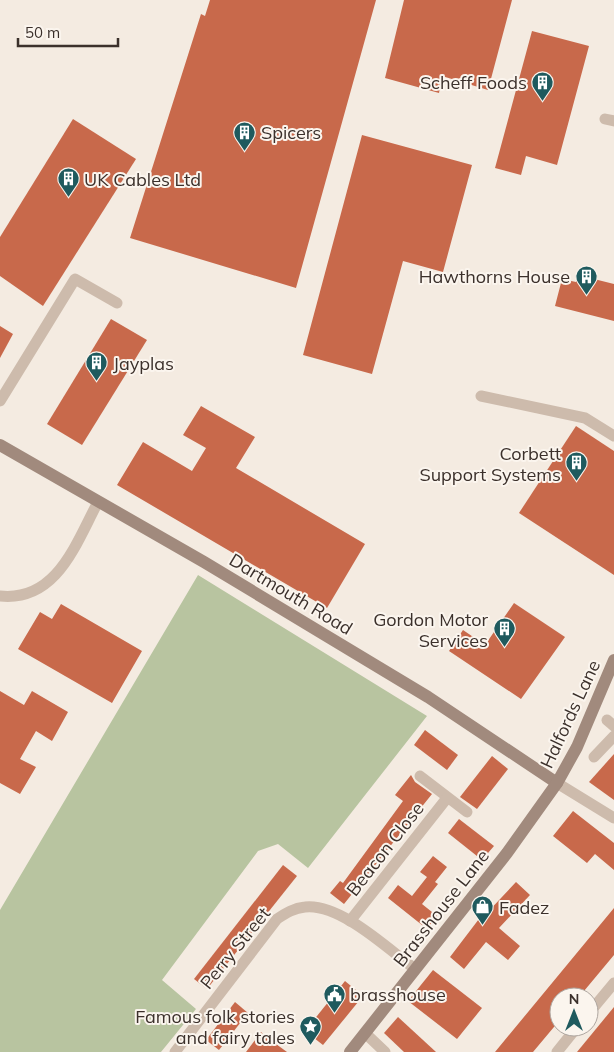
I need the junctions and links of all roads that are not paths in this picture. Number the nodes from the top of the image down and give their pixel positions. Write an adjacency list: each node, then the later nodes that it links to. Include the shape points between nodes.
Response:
1 (117, 303): 3 (street, via 76,279)
2 (480, 396): 4 (street, via 586,418)
3 (0, 401)
4 (614, 436)
5 (0, 445): 6 (street, Dartmouth Road)
6 (98, 502): 7 (street, via 61,570 46,586 28,594); 12 (street, Dartmouth Road, via 428,697)
7 (0, 596)
8 (614, 660): 12 (street, Halfords Lane, via 577,747)
9 (614, 736): 10 (street)
10 (594, 757)
11 (420, 776): 13 (street, Beacon Close)
12 (557, 783): 15 (street); 17 (street, Brasshouse Lane, via 507,853)
13 (447, 798): 14 (street, Beacon Close); 16 (street, Beacon Close)
14 (467, 812)
15 (614, 818)
16 (350, 921): 17 (street, Perry Street); 22 (street, Perry Street, via 333,912 306,907 290,910 276,919)
17 (415, 970): 20 (street, Brasshouse Lane)
18 (614, 983): 19 (street)
19 (599, 1001)
20 (365, 1033): 24 (street, Brasshouse Lane); 25 (street)
21 (570, 1037): 26 (street)
22 (177, 1050): 23 (street)
23 (190, 1052)
24 (350, 1052)
25 (385, 1052)
26 (557, 1052)

